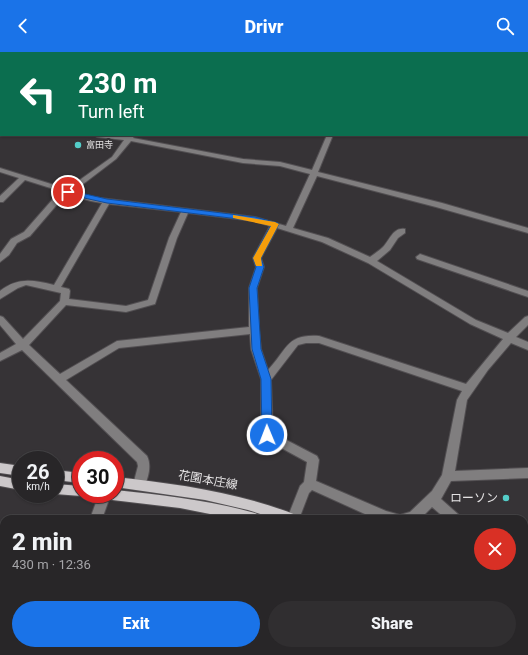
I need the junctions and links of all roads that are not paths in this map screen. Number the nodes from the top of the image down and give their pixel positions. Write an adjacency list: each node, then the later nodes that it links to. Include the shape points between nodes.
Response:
1 (113, 136): 3 (street)
2 (330, 136): 5 (street)
3 (130, 137): 5 (street, via 243,160 280,164); 7 (street, via 114,158)
4 (0, 170): 6 (street)
5 (314, 174): 12 (street); 14 (street, via 439,205)
6 (24, 178): 7 (street); 8 (street)
7 (66, 192): 9 (street); 16 (street, via 28,234 14,241)
8 (0, 200)
9 (107, 201): 10 (street); 18 (street)
10 (185, 212): 11 (street, via 255,219); 21 (street, via 173,238 152,302 126,310)
11 (275, 224): 12 (street); 24 (street, via 257,258 260,267 253,288)
12 (288, 229): 17 (street, via 326,240)
13 (402, 231): 17 (street)
14 (528, 231)
15 (420, 256): 19 (street)
16 (0, 259)
17 (371, 261): 25 (street, via 473,322)
18 (56, 288): 20 (street, via 24,281 12,285); 21 (street, via 66,291)
19 (528, 294)
20 (0, 296)
21 (64, 302): 26 (street)
22 (0, 319): 26 (street)
23 (528, 319): 25 (street)
24 (254, 330): 29 (street, via 117,345); 30 (street, via 256,349)
25 (508, 339): 27 (street); 31 (street)
26 (23, 345): 28 (street); 29 (street)
27 (528, 346)
28 (0, 357)
29 (59, 379): 40 (street, via 142,460 144,466)
30 (266, 379): 31 (street, via 295,343 305,339 319,340); 39 (street, via 267,435 313,460)
31 (468, 389): 35 (street, via 462,400)
32 (0, 468): 33 (main road)
33 (12, 470)
34 (528, 473): 35 (street)
35 (448, 476): 42 (street)
36 (0, 481): 37 (main road)
37 (12, 483)
38 (124, 483): 40 (main road, 花園本庄線)
39 (310, 484): 47 (street, via 304,490); 48 (street)
40 (139, 485): 46 (main road, 花園本庄線, via 223,497)
41 (124, 496): 45 (main road, via 220,509)
42 (432, 499): 49 (street); 50 (street)
43 (101, 503): 44 (street)
44 (97, 515)
45 (241, 515)
46 (282, 515)
47 (295, 515)
48 (380, 515)
49 (415, 515)
50 (450, 515)

